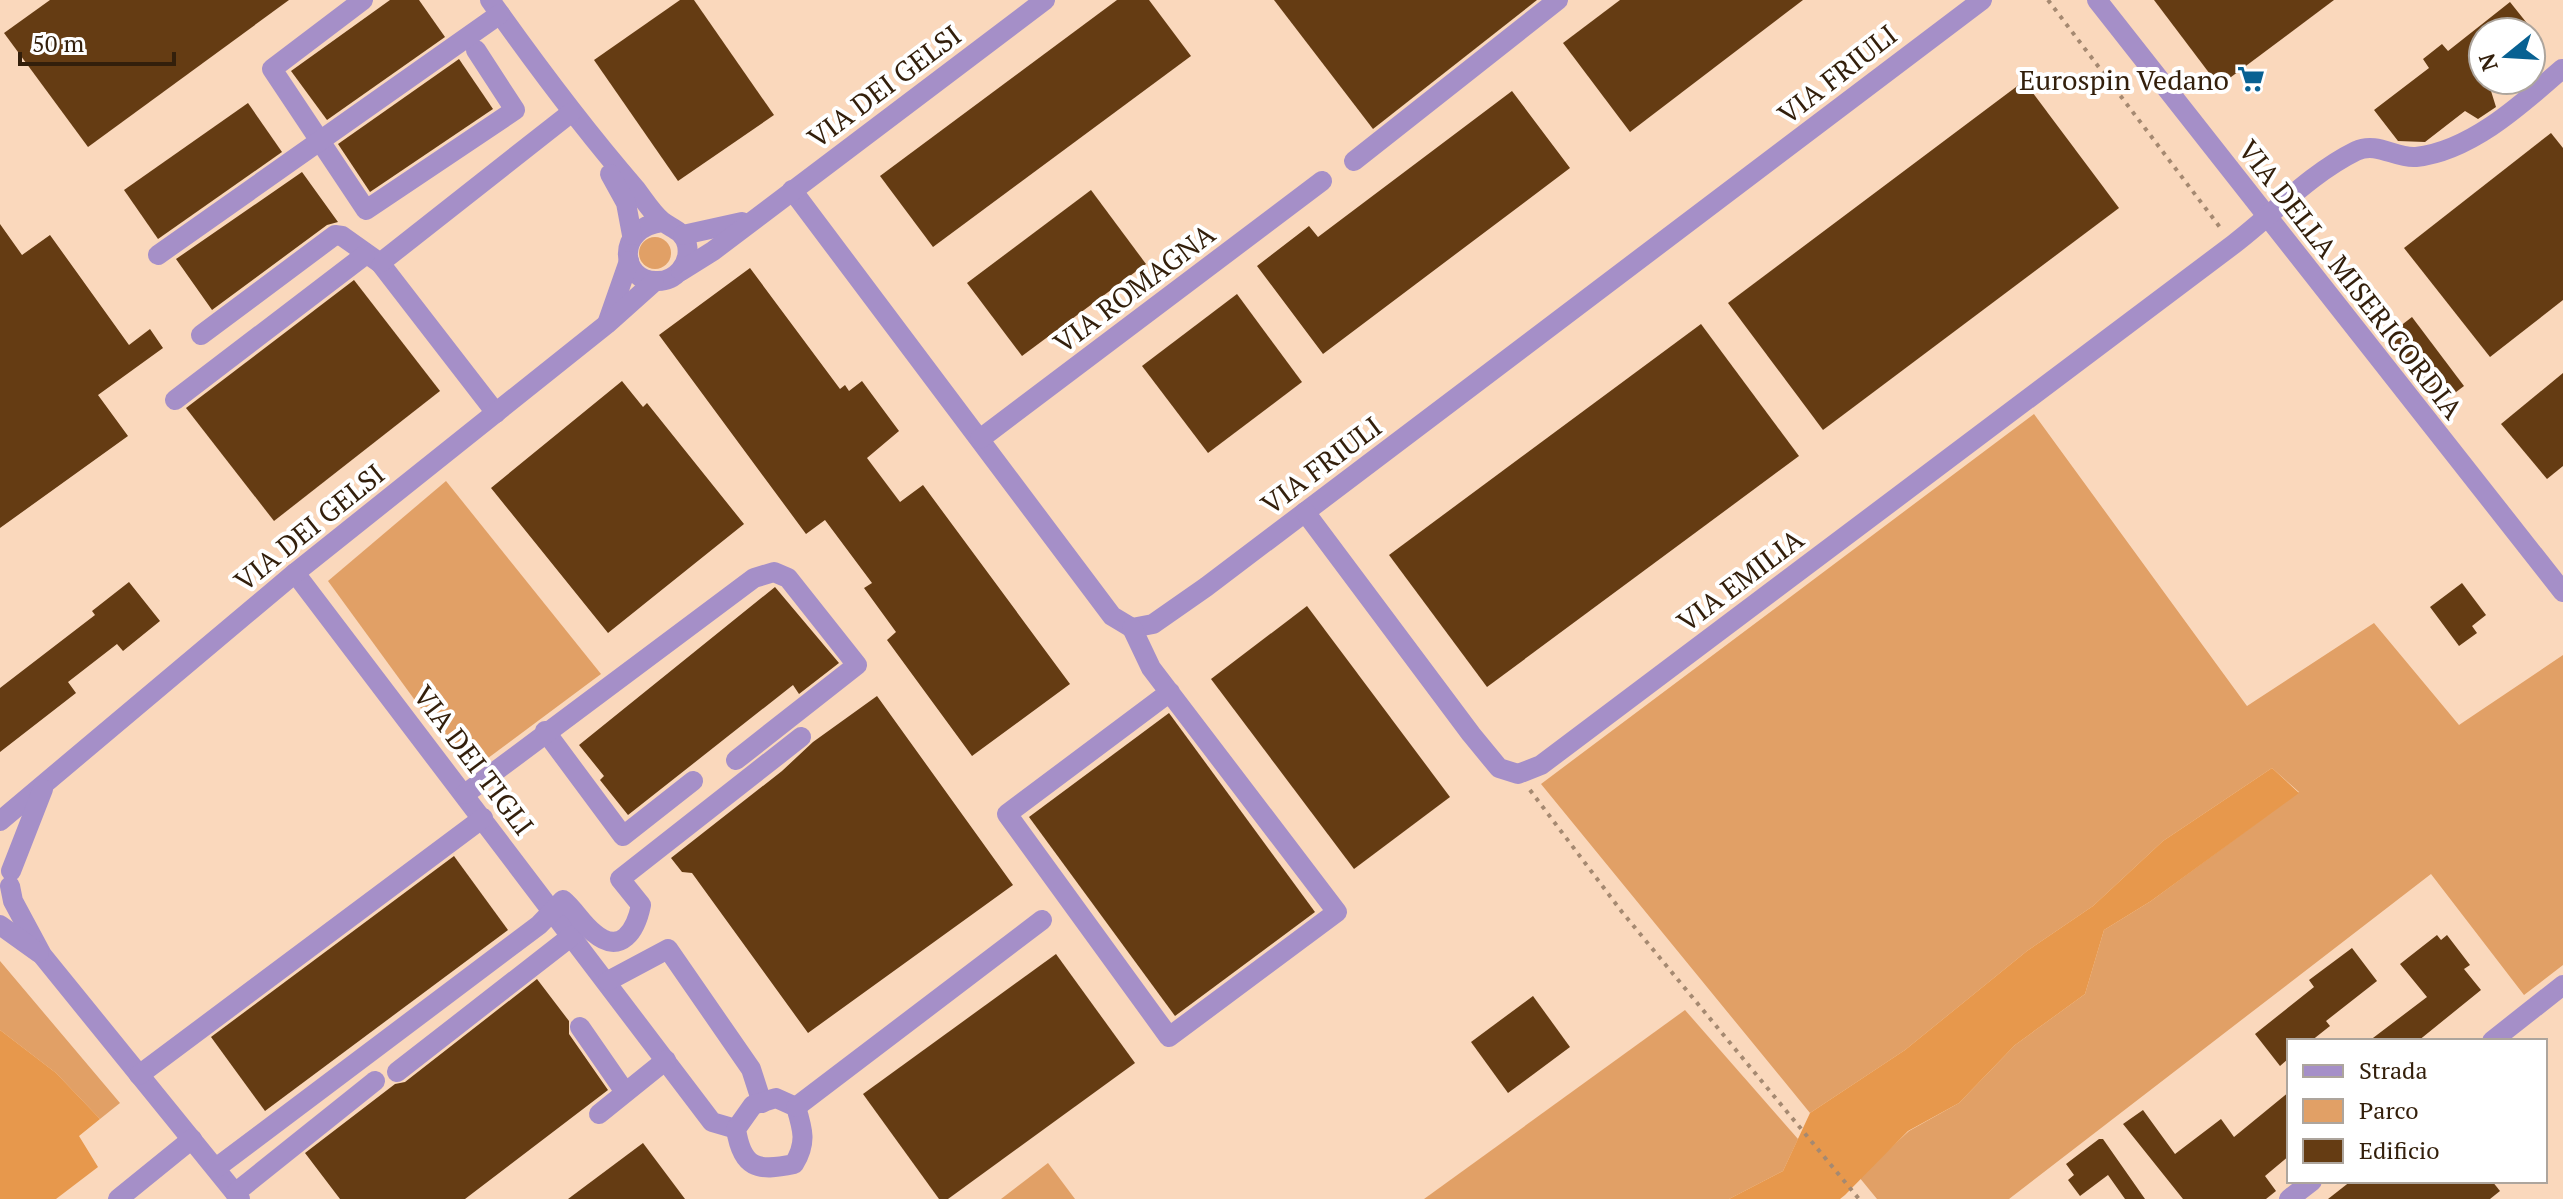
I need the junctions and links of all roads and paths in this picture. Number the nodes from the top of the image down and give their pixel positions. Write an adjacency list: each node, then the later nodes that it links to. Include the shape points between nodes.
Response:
1 (363, 0): 12 (street, via 272,69)
2 (1045, 0): 15 (street, VIA DEI GELSI)
3 (1558, 0): 13 (street)
4 (1982, 0): 32 (street, VIA FRIULI)
5 (2048, 0): 21 (path)
6 (2097, 0): 17 (street, VIA DELLA MISERICORDIA)
7 (495, 7): 10 (street); 12 (street)
8 (476, 50): 12 (street, via 515,110 381,203 366,210)
9 (2562, 69): 17 (street, VIA EMILIA, via 2448,151 2411,157 2385,149 2359,150)
10 (572, 112): 11 (street); 23 (street)
11 (584, 129): 18 (street); 19 (street, via 626,203)
12 (321, 141): 22 (street)
13 (1354, 161)
14 (1322, 181): 31 (street, VIA ROMAGNA)
15 (792, 190): 16 (street, VIA DEI GELSI); 31 (street)
16 (757, 217): 20 (street); 25 (street, VIA DEI GELSI)
17 (2266, 219): 21 (street, VIA EMILIA); 34 (street, VIA DELLA MISERICORDIA)
18 (662, 222): 19 (street, via 645,224); 20 (street)
19 (632, 235): 24 (street)
20 (683, 235): 25 (street, via 687,247)
21 (2234, 244): 40 (street, VIA EMILIA, via 1541,765)
22 (158, 255)
23 (372, 259): 28 (street, via 335,235); 29 (street); 30 (street)
24 (629, 261): 26 (street, via 638,275); 27 (street)
25 (681, 271): 26 (street)
26 (654, 282): 27 (street, VIA DEI GELSI)
27 (607, 324): 30 (street, VIA DEI GELSI)
28 (201, 335)
29 (175, 400)
30 (496, 413): 33 (street, VIA DEI GELSI)
31 (980, 439): 35 (street, via 1112,616)
32 (1305, 512): 35 (street, VIA FRIULI, via 1153,624); 40 (street, via 1471,734 1499,768)
33 (295, 573): 41 (street, VIA DEI GELSI); 43 (street, VIA DEI TIGLI)
34 (2563, 592)
35 (1132, 628): 36 (street, via 1151,668)
36 (1170, 692): 36 (street, via 1337,912 1169,1037 1007,814)
37 (545, 731): 39 (street, via 754,578 774,572 788,578 857,665); 42 (street, via 623,836); 43 (street)
38 (801, 737): 48 (street, via 620,879 641,905 634,932 627,938 595,934 563,900)
39 (736, 760)
40 (1518, 774): 71 (path, via 1622,912)
41 (49, 778): 45 (street, VIA DEI GELSI); 47 (street)
42 (693, 781)
43 (465, 794): 44 (street, VIA DEI TIGLI)
44 (483, 818): 48 (street, VIA DEI TIGLI); 59 (street)
45 (0, 821)
46 (0, 852): 47 (street)
47 (7, 887): 52 (street)
48 (552, 908): 51 (street, VIA DEI TIGLI); 67 (street, via 539,925)
49 (1042, 920): 63 (street)
50 (0, 925): 52 (street)
51 (573, 935): 53 (street, VIA DEI TIGLI); 58 (street)
52 (42, 955): 59 (street)
53 (608, 981): 57 (street, VIA DEI TIGLI); 62 (street, via 668,949 751,1069)
54 (2563, 985): 56 (street)
55 (580, 1027): 61 (street)
56 (2495, 1039)
57 (666, 1060): 61 (street); 65 (street, VIA DEI TIGLI, via 712,1122)
58 (397, 1072)
59 (139, 1075): 66 (street)
60 (375, 1081): 69 (street)
61 (625, 1092): 64 (street)
62 (762, 1103): 63 (street, via 776,1098); 65 (street, via 745,1112)
63 (796, 1107): 65 (street, via 804,1149 794,1164 771,1169 749,1163 739,1151)
64 (599, 1114)
65 (736, 1129)
66 (192, 1139): 67 (street); 70 (street)
67 (216, 1168): 69 (street)
68 (2309, 1183): 72 (street)
69 (238, 1196)
70 (118, 1199)
71 (1859, 1199)
72 (2289, 1199)

